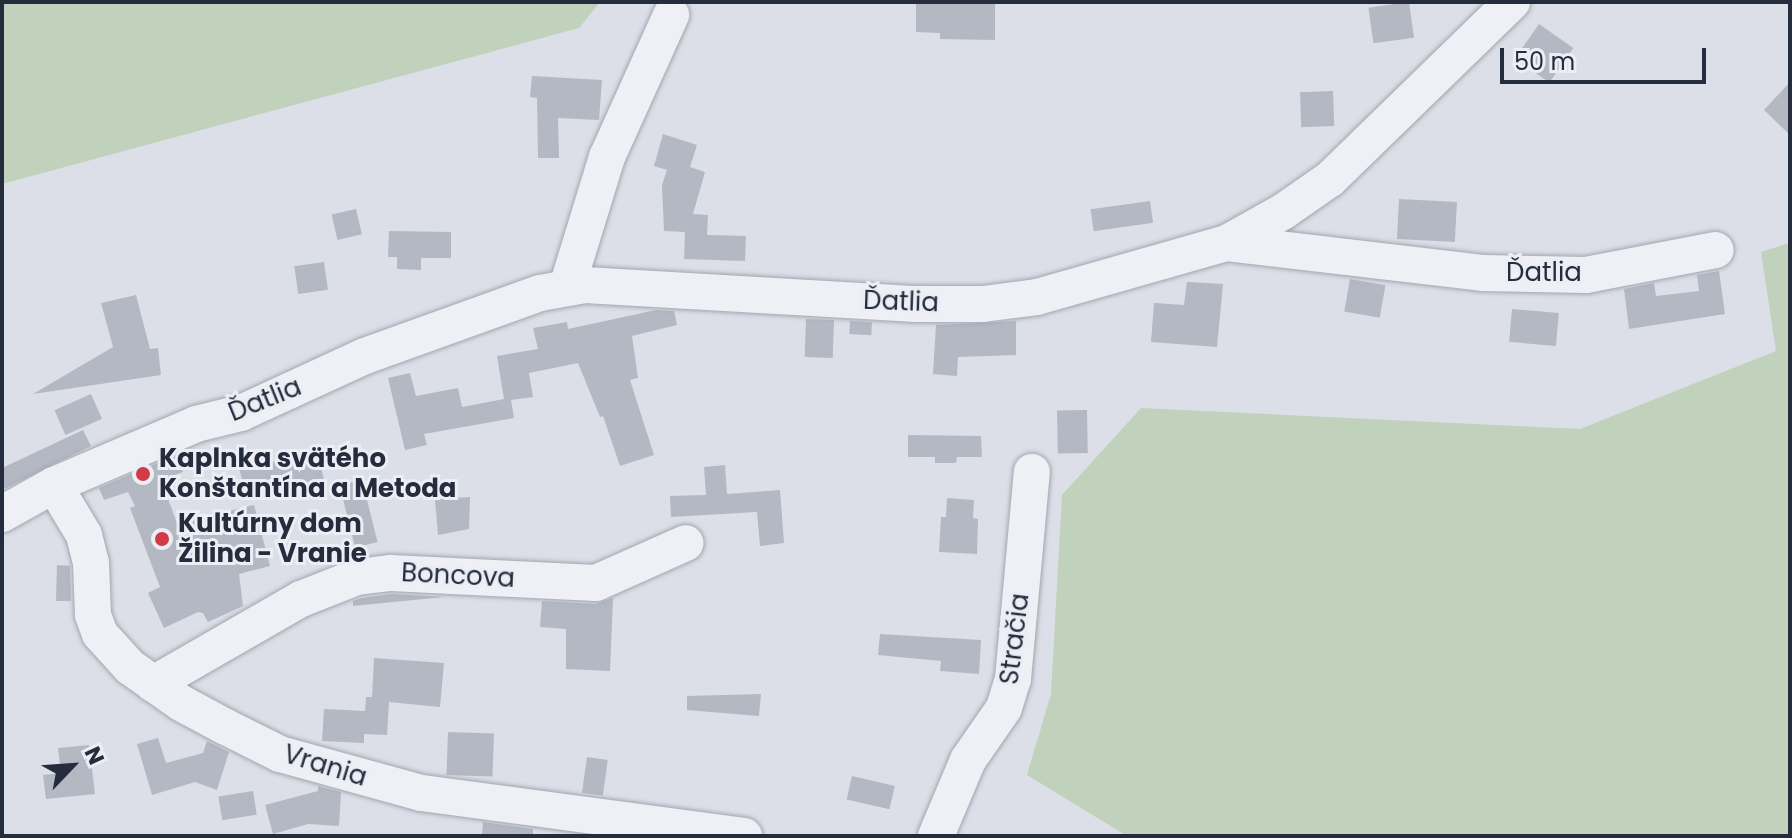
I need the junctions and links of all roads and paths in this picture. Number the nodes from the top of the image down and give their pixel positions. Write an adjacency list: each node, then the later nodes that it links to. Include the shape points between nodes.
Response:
1 (1512, 2): 3 (street, Ďatlia, via 1330,179)
2 (671, 15): 5 (street, via 607,157)
3 (1227, 243): 4 (street, Ďatlia, via 1482,273 1586,275); 5 (street, Ďatlia, via 1037,297 983,304)
4 (1716, 250)
5 (567, 287): 7 (street, Ďatlia, via 365,356 241,413 196,424)
6 (1032, 472): 12 (street, Stračia, via 1013,679 1004,708 968,760)
7 (54, 485): 8 (street, Ďatlia); 10 (street, Vrania, via 84,535 100,634 112,651)
8 (2, 514)
9 (686, 543): 10 (street, Boncova, via 596,583 391,573 357,577 301,599)
10 (153, 684): 11 (street, Vrania, via 280,754 379,783)
11 (744, 836)
12 (936, 836)

